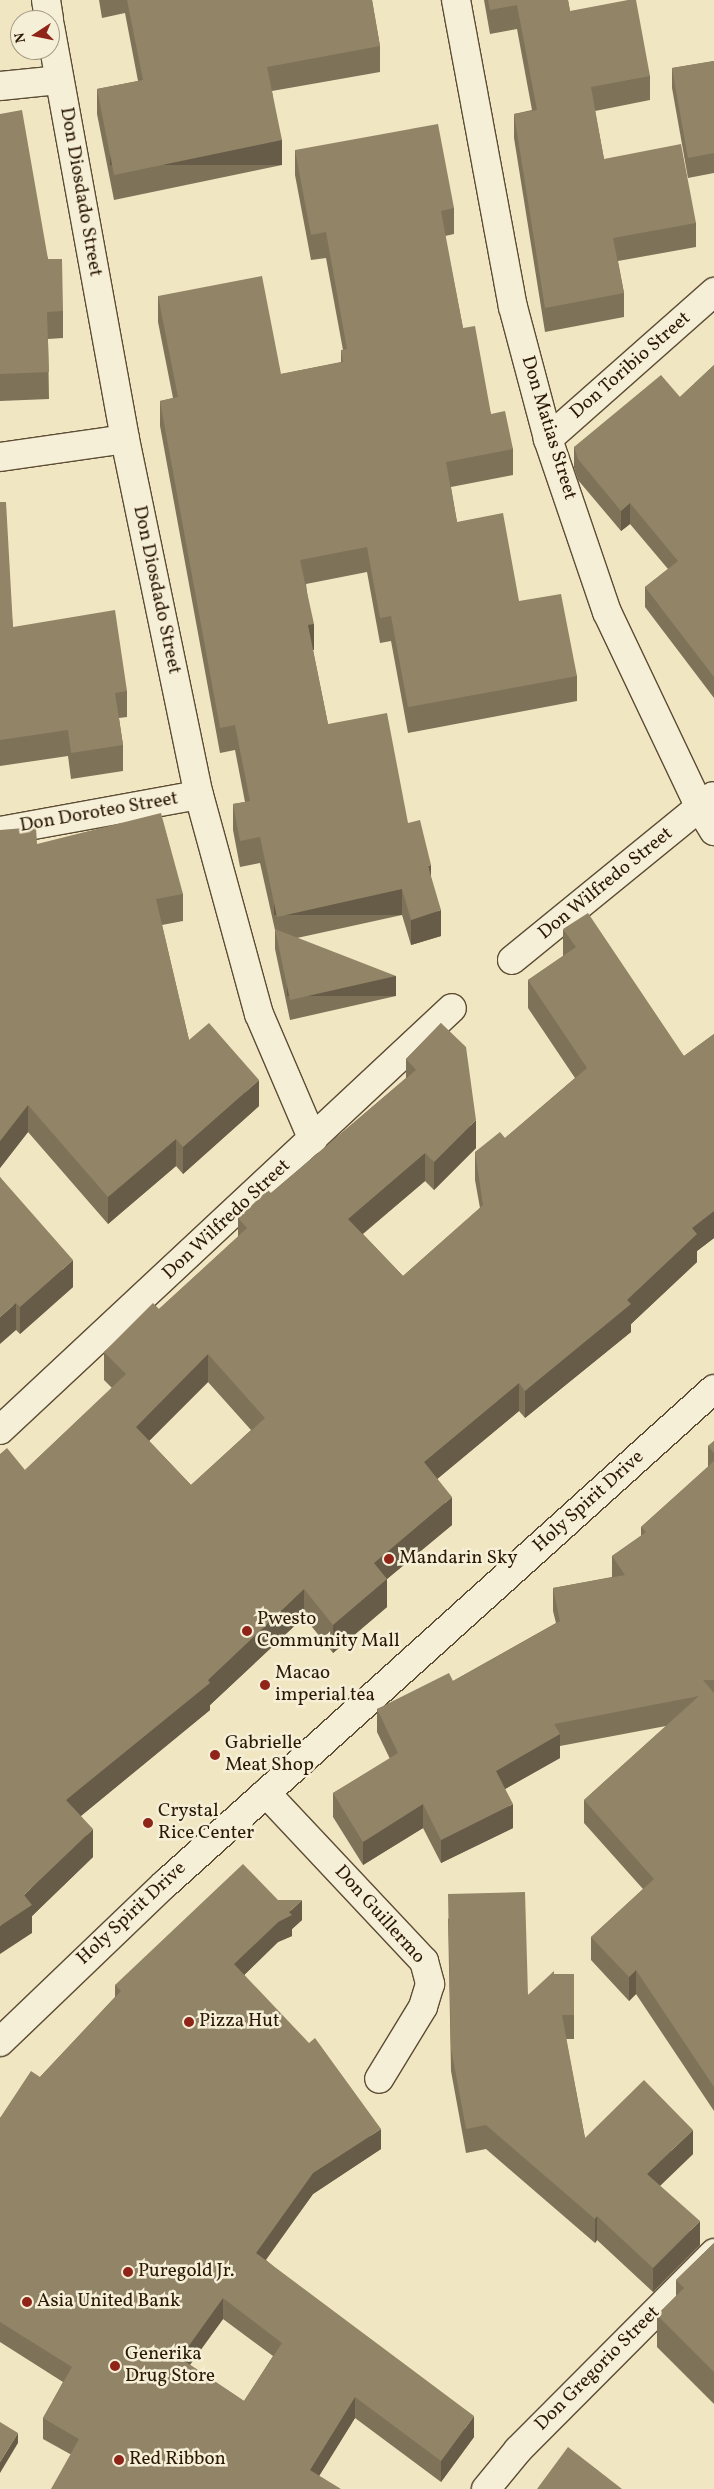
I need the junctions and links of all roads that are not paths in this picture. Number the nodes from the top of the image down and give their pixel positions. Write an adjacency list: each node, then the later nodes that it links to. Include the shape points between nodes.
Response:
1 (456, 0): 7 (street, Don Matias Street, via 513,307)
2 (56, 60): 3 (street, Don Diosdado Street)
3 (59, 80): 4 (street); 6 (street, Don Diosdado Street)
4 (0, 86)
5 (714, 292): 7 (street, Don Toribio Street)
6 (125, 439): 8 (street); 9 (street, Don Diosdado Street)
7 (548, 439): 10 (street, Don Matias Street, via 607,612)
8 (0, 457)
9 (198, 796): 11 (street, Don Doroteo Street); 15 (street, Don Diosdado Street, via 259,1014)
10 (707, 802): 12 (street, Don Matias Street); 13 (street, Don Wilfredo Street)
11 (0, 831)
12 (714, 831)
13 (512, 960)
14 (452, 1008): 15 (street, Don Wilfredo Street)
15 (313, 1140): 17 (street, Don Wilfredo Street)
16 (714, 1389): 18 (street, Holy Spirit Drive)
17 (0, 1430)
18 (266, 1793): 19 (street, Holy Spirit Drive, via 81,1962); 20 (street, Don Guillermo, via 424,1961 430,1984 423,2007)
19 (0, 2042)
20 (379, 2080)
21 (714, 2253): 22 (street, Don Gregorio Street, via 518,2450)
22 (486, 2489)

